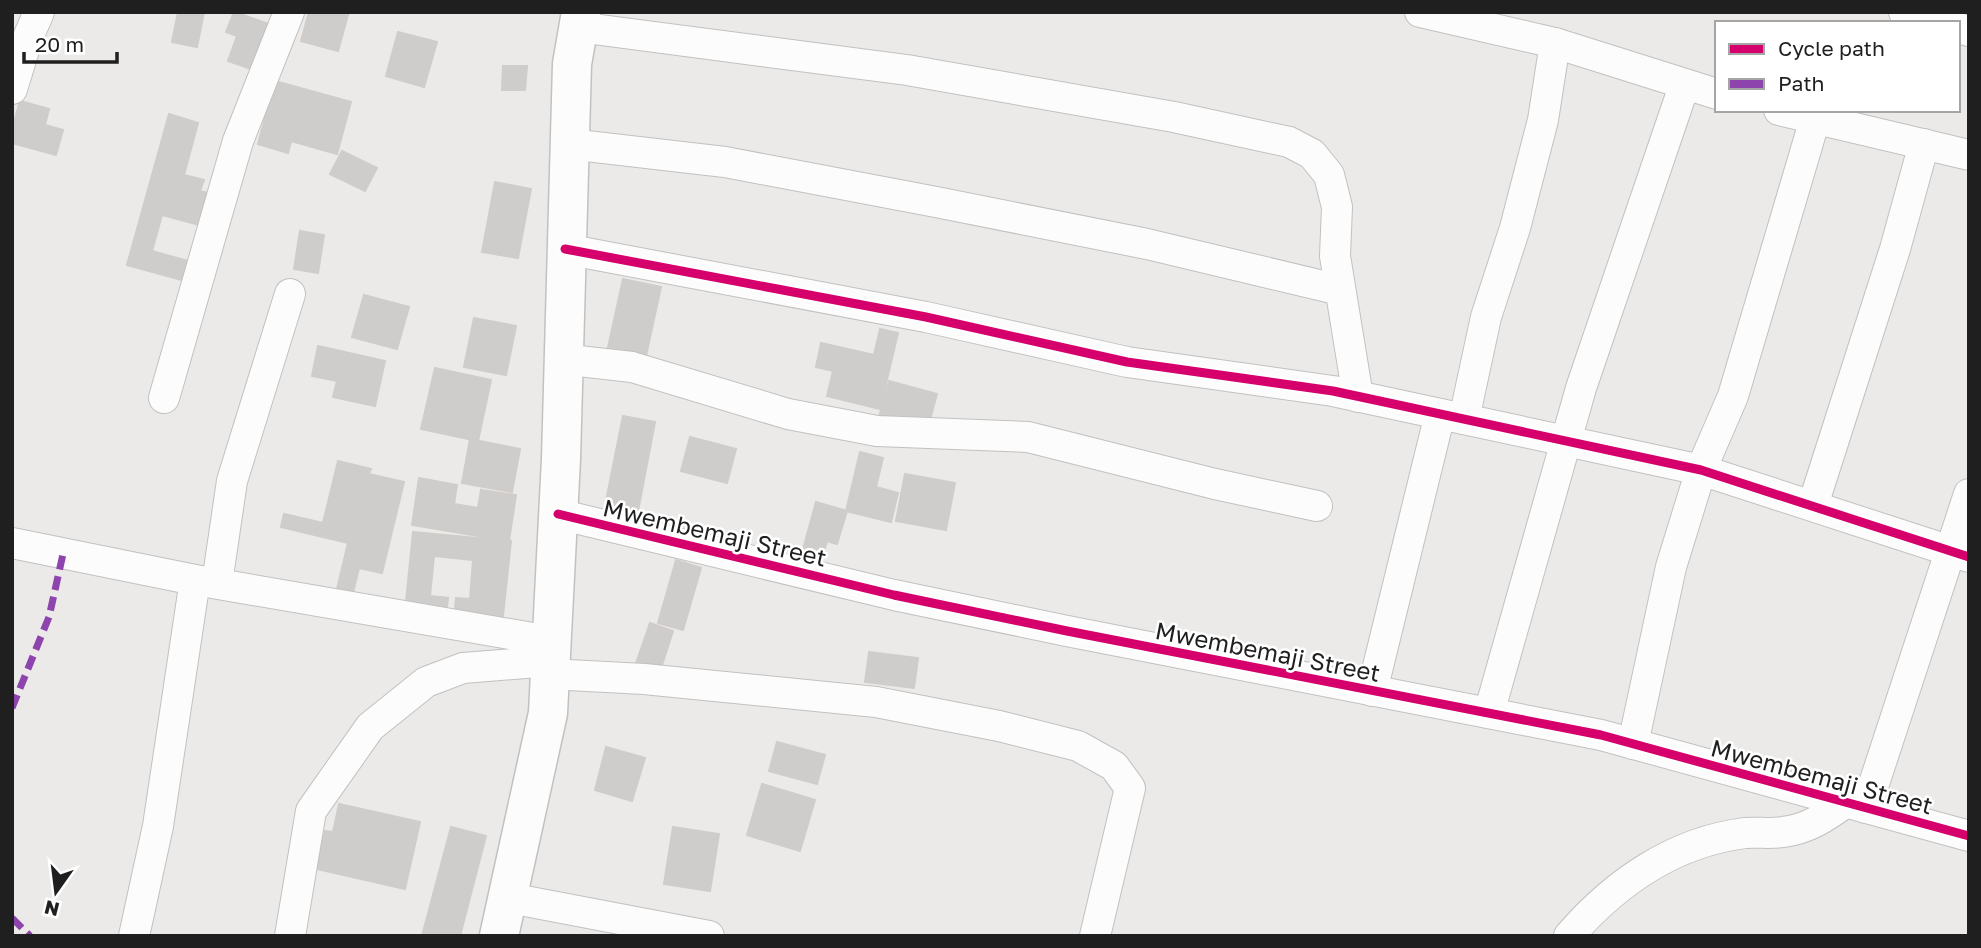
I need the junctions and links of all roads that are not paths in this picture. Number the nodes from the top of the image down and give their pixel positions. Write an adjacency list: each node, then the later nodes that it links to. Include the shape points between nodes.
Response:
1 (39, 12): 9 (street)
2 (289, 12): 21 (street, via 238,141)
3 (1420, 12): 7 (street)
4 (1904, 12): 6 (street)
5 (580, 19): 13 (street, via 572,64); 17 (street, via 1174,117 1289,142 1312,154 1329,175 1337,207 1335,256)
6 (1934, 21)
7 (1556, 43): 8 (street); 22 (street, via 1543,120 1515,228)
8 (1684, 86): 10 (street); 23 (street, via 1581,388)
9 (12, 89)
10 (1715, 94)
11 (1787, 112): 12 (street)
12 (1815, 119): 14 (street); 24 (street, via 1733,396)
13 (569, 144): 16 (street); 17 (street, via 725,162 831,182 1147,244)
14 (1924, 144): 15 (street); 26 (street)
15 (1969, 155)
16 (565, 249): 19 (street); 20 (street, via 926,317 1128,362)
17 (1340, 290): 20 (street)
18 (290, 294): 31 (street)
19 (561, 359): 27 (street, via 632,367 788,414 877,430 1028,437); 28 (street)
20 (1358, 397): 22 (street)
21 (164, 398)
22 (1452, 417): 23 (street); 33 (street)
23 (1568, 441): 24 (street); 34 (street)
24 (1702, 470): 26 (street); 35 (street, via 1671,567)
25 (1969, 494): 30 (street)
26 (1813, 505): 30 (street)
27 (1317, 506)
28 (558, 514): 32 (street); 33 (street, Mwembemaji Street, via 894,595)
29 (12, 543): 31 (street)
30 (1960, 554): 36 (street)
31 (206, 582): 32 (street); 39 (street)
32 (550, 658): 38 (street, via 548,713); 40 (street, via 463,668 426,682 370,727 311,811); 43 (street, via 645,680 876,702 1078,746 1114,766 1130,788)
33 (1372, 691): 34 (street, Mwembemaji Street)
34 (1489, 713): 35 (street, Mwembemaji Street)
35 (1633, 744): 36 (street, Mwembemaji Street)
36 (1855, 806): 37 (street, Mwembemaji Street); 44 (street, via 1816,824 1783,832 1745,833 1669,853 1596,908)
37 (1969, 836)
38 (509, 898): 41 (street); 42 (street)
39 (134, 936)
40 (290, 936)
41 (499, 936)
42 (709, 936)
43 (1095, 936)
44 (1569, 936)

